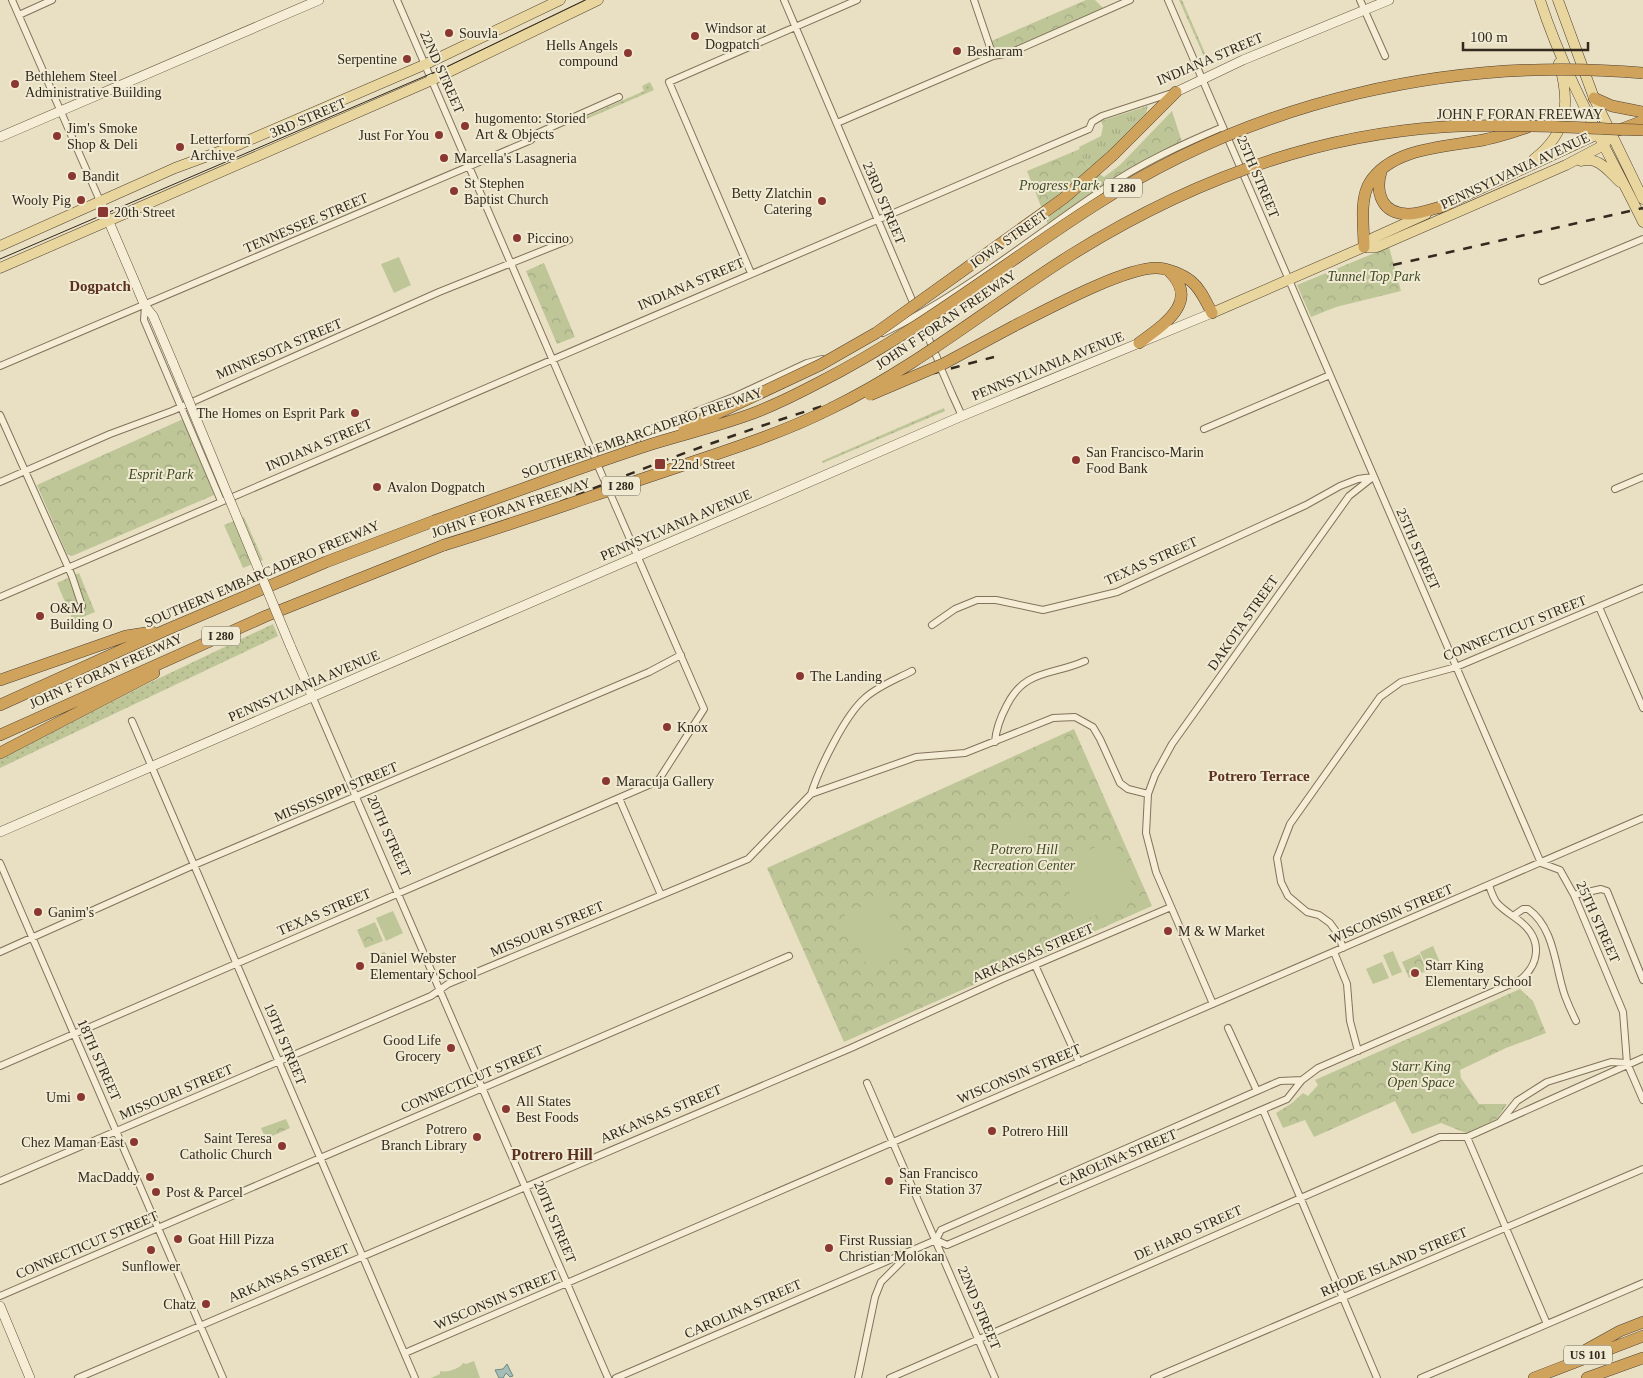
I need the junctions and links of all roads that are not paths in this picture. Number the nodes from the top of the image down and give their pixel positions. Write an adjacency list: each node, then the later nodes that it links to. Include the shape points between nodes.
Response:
1 (12, 0): 17 (street, 20TH STREET)
2 (52, 0): 17 (street)
3 (319, 0): 29 (main road)
4 (397, 0): 22 (street, 22ND STREET)
5 (560, 0): 22 (main road, 3RD STREET)
6 (598, 0): 25 (main road, 3RD STREET)
7 (784, 0): 18 (street, 23RD STREET)
8 (857, 0): 18 (street)
9 (974, 0): 20 (street)
10 (1130, 0): 20 (street, via 1010,52)
11 (1168, 0): 24 (street, 25TH STREET)
12 (1360, 0): 16 (street)
13 (1389, 0): 16 (main road, INDIANA STREET)
14 (1540, 0): 19 (main road)
15 (1558, 0): 28 (main road)
16 (1365, 10): 21 (street); 24 (main road, INDIANA STREET)
17 (19, 15): 29 (street, 20TH STREET)
18 (796, 28): 32 (street, 23RD STREET); 58 (street, via 668,82)
19 (1549, 28): 37 (main road); 43 (main road, via 1565,86 1565,112 1552,142)
20 (993, 56): 32 (street)
21 (1385, 56)
22 (426, 64): 25 (street, 22ND STREET); 46 (main road, 3RD STREET)
23 (1643, 73): 73 (highway, SOUTHERN EMBARCADERO FREEWAY / I 280, bridge, via 1576,69 1433,79 1360,92 1255,124 1191,151 1121,189 937,314 850,366 758,412)
24 (1202, 79): 26 (main road, INDIANA STREET); 34 (street, 25TH STREET)
25 (432, 80): 40 (street, 22ND STREET); 49 (main road, 3RD STREET)
26 (1176, 92): 48 (street, INDIANA STREET, via 1102,116 1092,122 1089,129); 73 (highway, bridge, via 1114,155 1064,198 876,333 820,365)
27 (618, 98): 40 (street, TENNESSEE STREET)
28 (1594, 98): 30 (highway, via 1612,106); 36 (main road)
29 (60, 112): 38 (main road); 46 (street, 20TH STREET)
30 (1643, 112)
31 (1643, 122): 36 (highway)
32 (837, 123): 48 (street, 23RD STREET)
33 (1531, 126): 35 (highway, JOHN F FORAN FREEWAY / I 280, bridge); 42 (highway, bridge, via 1484,140 1420,150); 71 (highway, JOHN F FORAN FREEWAY / I 280, bridge, via 1440,127 1369,137 1297,152 1209,182 1083,248 914,362 830,410)
34 (1223, 127): 59 (street, 25TH STREET); 63 (street, IOWA STREET, via 1105,187)
35 (1643, 130)
36 (1612, 133): 37 (main road, PENNSYLVANIA AVENUE); 39 (main road, PENNSYLVANIA AVENUE); 45 (main road)
37 (1598, 134): 39 (main road); 43 (main road, PENNSYLVANIA AVENUE)
38 (0, 137)
39 (1604, 145): 41 (main road, PENNSYLVANIA AVENUE); 44 (main road)
40 (470, 166): 55 (street, 22ND STREET); 61 (street, TENNESSEE STREET)
41 (1566, 166): 44 (main road, via 1593,158); 54 (main road, PENNSYLVANIA AVENUE, via 1377,247)
42 (1383, 170): 47 (highway, via 1377,185 1387,207 1408,214); 54 (highway, via 1370,182 1365,197)
43 (1519, 171): 47 (main road, PENNSYLVANIA AVENUE)
44 (1627, 189): 50 (main road)
45 (1643, 199)
46 (100, 201): 49 (main road, 20TH STREET); 53 (main road, 3RD STREET)
47 (1447, 205): 54 (main road, PENNSYLVANIA AVENUE, via 1373,238)
48 (877, 220): 58 (street, INDIANA STREET); 63 (street, 23RD STREET)
49 (109, 222): 56 (main road, 3RD STREET); 61 (main road, 20TH STREET)
50 (1643, 222)
51 (1643, 239): 60 (street)
52 (569, 240): 55 (street, MINNESOTA STREET)
53 (0, 246)
54 (1364, 247): 59 (main road, PENNSYLVANIA AVENUE)
55 (512, 264): 65 (street, 22ND STREET); 68 (street, MINNESOTA STREET, via 432,295)
56 (0, 268)
57 (1168, 271): 62 (highway, via 1191,281); 64 (highway, via 1178,285 1180,302 1177,310); 71 (highway, bridge, via 1163,268 1146,269 1112,280 943,364)
58 (751, 273): 65 (street, INDIANA STREET)
59 (1288, 278): 62 (main road, PENNSYLVANIA AVENUE); 67 (street, 25TH STREET)
60 (1542, 281)
61 (145, 306): 66 (street, TENNESSEE STREET); 68 (street, 20TH STREET, via 144,320); 95 (main road, 20TH STREET, bridge, via 153,316)
62 (1212, 313): 64 (main road, PENNSYLVANIA AVENUE)
63 (919, 316): 70 (street, 23RD STREET, bridge); 74 (street, IOWA STREET, via 835,356 807,363 736,396 646,431 629,446)
64 (1140, 344): 70 (main road, PENNSYLVANIA AVENUE)
65 (553, 359): 74 (street, 22ND STREET); 80 (street, INDIANA STREET)
66 (0, 366)
67 (1330, 375): 72 (street); 76 (street, 25TH STREET)
68 (182, 406): 75 (street, MINNESOTA STREET); 80 (street, 20TH STREET)
69 (0, 415): 75 (street)
70 (962, 416): 81 (main road, PENNSYLVANIA AVENUE)
71 (797, 424): 89 (highway, JOHN F FORAN FREEWAY / I 280, bridge, via 725,452 444,545)
72 (1204, 429)
73 (651, 445): 88 (highway, SOUTHERN EMBARCADERO FREEWAY / I 280, bridge, via 326,562)
74 (597, 463): 81 (street, 22ND STREET, bridge)
75 (24, 471): 78 (street, MINNESOTA STREET); 82 (street)
76 (1373, 477): 87 (street, TEXAS STREET, via 1340,486 1306,505 1117,592 1043,610 996,600 977,600 955,609); 92 (street, 25TH STREET); 105 (street, DAKOTA STREET, via 1349,496 1183,729 1164,759)
77 (1643, 477): 79 (street)
78 (0, 482)
79 (1614, 489)
80 (221, 502): 82 (street, INDIANA STREET)
81 (638, 557): 90 (street, 22ND STREET); 95 (main road, PENNSYLVANIA AVENUE)
82 (66, 569): 84 (street, INDIANA STREET); 85 (street, via 72,576)
83 (1643, 588): 86 (street, CONNECTICUT STREET)
84 (0, 597)
85 (82, 606)
86 (1599, 606): 92 (street, CONNECTICUT STREET); 97 (street)
87 (932, 625)
88 (166, 630): 94 (highway, via 126,636); 96 (highway, SOUTHERN EMBARCADERO FREEWAY / I 280)
89 (228, 632): 99 (highway, JOHN F FORAN FREEWAY / I 280); 101 (highway)
90 (681, 655): 103 (street, 22ND STREET, via 704,709); 106 (street, MISSISSIPPI STREET, via 649,672)
91 (1085, 662): 100 (street, via 1018,686 996,727)
92 (1456, 667): 111 (street, 25TH STREET); 120 (street, CONNECTICUT STREET, via 1401,682 1380,698 1290,824 1280,845 1277,870 1288,896 1307,912 1330,924)
93 (912, 671): 104 (street, via 857,705 838,734)
94 (0, 680)
95 (313, 698): 102 (main road, PENNSYLVANIA AVENUE); 106 (street, 20TH STREET)
96 (0, 705)
97 (1643, 708)
98 (132, 721): 102 (street, 19TH STREET)
99 (0, 735)
100 (995, 742): 104 (street, MISSOURI STREET, via 965,754 916,757); 105 (street, MISSOURI STREET, via 1053,718 1075,717 1093,727 1120,783)
101 (0, 753)
102 (152, 767): 109 (main road, PENNSYLVANIA AVENUE); 112 (street, 19TH STREET)
103 (658, 781): 107 (street, TEXAS STREET)
104 (811, 794): 115 (street, MISSOURI STREET, via 748,859)
105 (1148, 794): 117 (street, via 1146,833 1149,852)
106 (356, 798): 112 (street, MISSISSIPPI STREET); 114 (street, 20TH STREET)
107 (619, 798): 114 (street, TEXAS STREET); 115 (street)
108 (1643, 818): 111 (street, WISCONSIN STREET)
109 (0, 832)
110 (0, 862): 119 (street, 18TH STREET)
111 (1541, 863): 113 (street, WISCONSIN STREET); 116 (street, 25TH STREET, via 1560,870)
112 (194, 865): 119 (street, MISSISSIPPI STREET); 124 (street, 19TH STREET)
113 (1489, 885): 118 (street, CAROLINA STREET, via 1497,902); 120 (street, WISCONSIN STREET)
114 (399, 894): 124 (street, TEXAS STREET); 127 (street, 20TH STREET)
115 (661, 895): 127 (street, MISSOURI STREET)
116 (1574, 895): 126 (street, via 1601,889 1607,892); 136 (street, 25TH STREET, via 1623,1012)
117 (1171, 907): 125 (street, ARKANSAS STREET); 128 (street)
118 (1514, 916): 129 (street, via 1528,909 1541,923); 132 (street, CAROLINA STREET, via 1530,930 1537,948 1534,964 1522,978)
119 (32, 939): 121 (street, MISSISSIPPI STREET); 131 (street, 18TH STREET)
120 (1343, 948): 122 (street, WISCONSIN STREET)
121 (0, 952)
122 (1334, 952): 128 (street, WISCONSIN STREET); 132 (street, via 1347,984 1350,1021)
123 (789, 956): 140 (street, CONNECTICUT STREET)
124 (236, 964): 131 (street, TEXAS STREET); 134 (street, 19TH STREET)
125 (1035, 965): 135 (street); 151 (street, ARKANSAS STREET, via 851,1048)
126 (1643, 980)
127 (440, 989): 134 (street, MISSOURI STREET, via 431,996); 140 (street, 20TH STREET)
128 (1212, 1004): 135 (street, WISCONSIN STREET)
129 (1576, 1021)
130 (1228, 1028): 141 (street)
131 (74, 1034): 137 (street, TEXAS STREET); 145 (street, 18TH STREET)
132 (1358, 1051): 138 (street, CAROLINA STREET, via 1318,1068)
133 (1643, 1058): 136 (street, DE HARO STREET)
134 (279, 1061): 145 (street, MISSOURI STREET); 148 (street, 19TH STREET)
135 (1079, 1062): 147 (street, WISCONSIN STREET)
136 (1627, 1063): 142 (street, 25TH STREET); 144 (street, DE HARO STREET, via 1615,1072); 144 (street, DE HARO STREET, via 1611,1062 1547,1082 1517,1101)
137 (0, 1066)
138 (1302, 1080): 141 (street, CAROLINA STREET, via 1280,1081); 143 (street, CAROLINA STREET, via 1287,1099)
139 (867, 1083): 147 (street, 22ND STREET)
140 (483, 1088): 148 (street, CONNECTICUT STREET); 151 (street, 20TH STREET)
141 (1257, 1091): 155 (street, CAROLINA STREET, via 941,1230)
142 (1643, 1100)
143 (1263, 1110): 152 (street); 155 (street, CAROLINA STREET, via 947,1244)
144 (1500, 1123): 146 (street, DE HARO STREET)
145 (116, 1131): 150 (street, MISSOURI STREET); 153 (street, 18TH STREET)
146 (1467, 1137): 152 (street, DE HARO STREET, via 1440,1137); 154 (street)
147 (893, 1142): 155 (street, 22ND STREET); 159 (street, WISCONSIN STREET)
148 (320, 1158): 153 (street, CONNECTICUT STREET); 157 (street, 19TH STREET)
149 (1643, 1169): 154 (street, RHODE ISLAND STREET)
150 (0, 1181)
151 (525, 1185): 157 (street, ARKANSAS STREET); 159 (street, 20TH STREET)
152 (1301, 1198): 161 (street); 167 (street, DE HARO STREET)
153 (158, 1228): 160 (street, CONNECTICUT STREET); 165 (street, 18TH STREET)
154 (1506, 1228): 161 (street, RHODE ISLAND STREET); 164 (street)
155 (936, 1240): 156 (street, CAROLINA STREET); 167 (street, 22ND STREET)
156 (916, 1248): 176 (street, CAROLINA STREET); 177 (street, via 881,1282)
157 (362, 1255): 165 (street, ARKANSAS STREET); 168 (street, 19TH STREET)
158 (1643, 1282): 164 (street)
159 (567, 1284): 168 (street, WISCONSIN STREET); 175 (street, 20TH STREET)
160 (0, 1296)
161 (1342, 1297): 180 (street, RHODE ISLAND STREET); 181 (street)
162 (0, 1306): 171 (main road)
163 (1643, 1322): 170 (highway, via 1608,1336)
164 (1547, 1324): 182 (street)
165 (200, 1326): 172 (street, ARKANSAS STREET); 173 (street, 18TH STREET)
166 (1643, 1336): 170 (highway, US 101)
167 (979, 1340): 178 (street, DE HARO STREET); 179 (street, 22ND STREET)
168 (405, 1353): 174 (street, 19TH STREET)
169 (1643, 1358): 184 (highway, US 101)
170 (1548, 1372): 183 (highway, US 101)
171 (30, 1378)
172 (78, 1378)
173 (223, 1378)
174 (416, 1378)
175 (608, 1378)
176 (616, 1378)
177 (858, 1378)
178 (890, 1378)
179 (995, 1378)
180 (1154, 1378)
181 (1377, 1378)
182 (1421, 1378)
183 (1534, 1378)
184 (1587, 1378)

